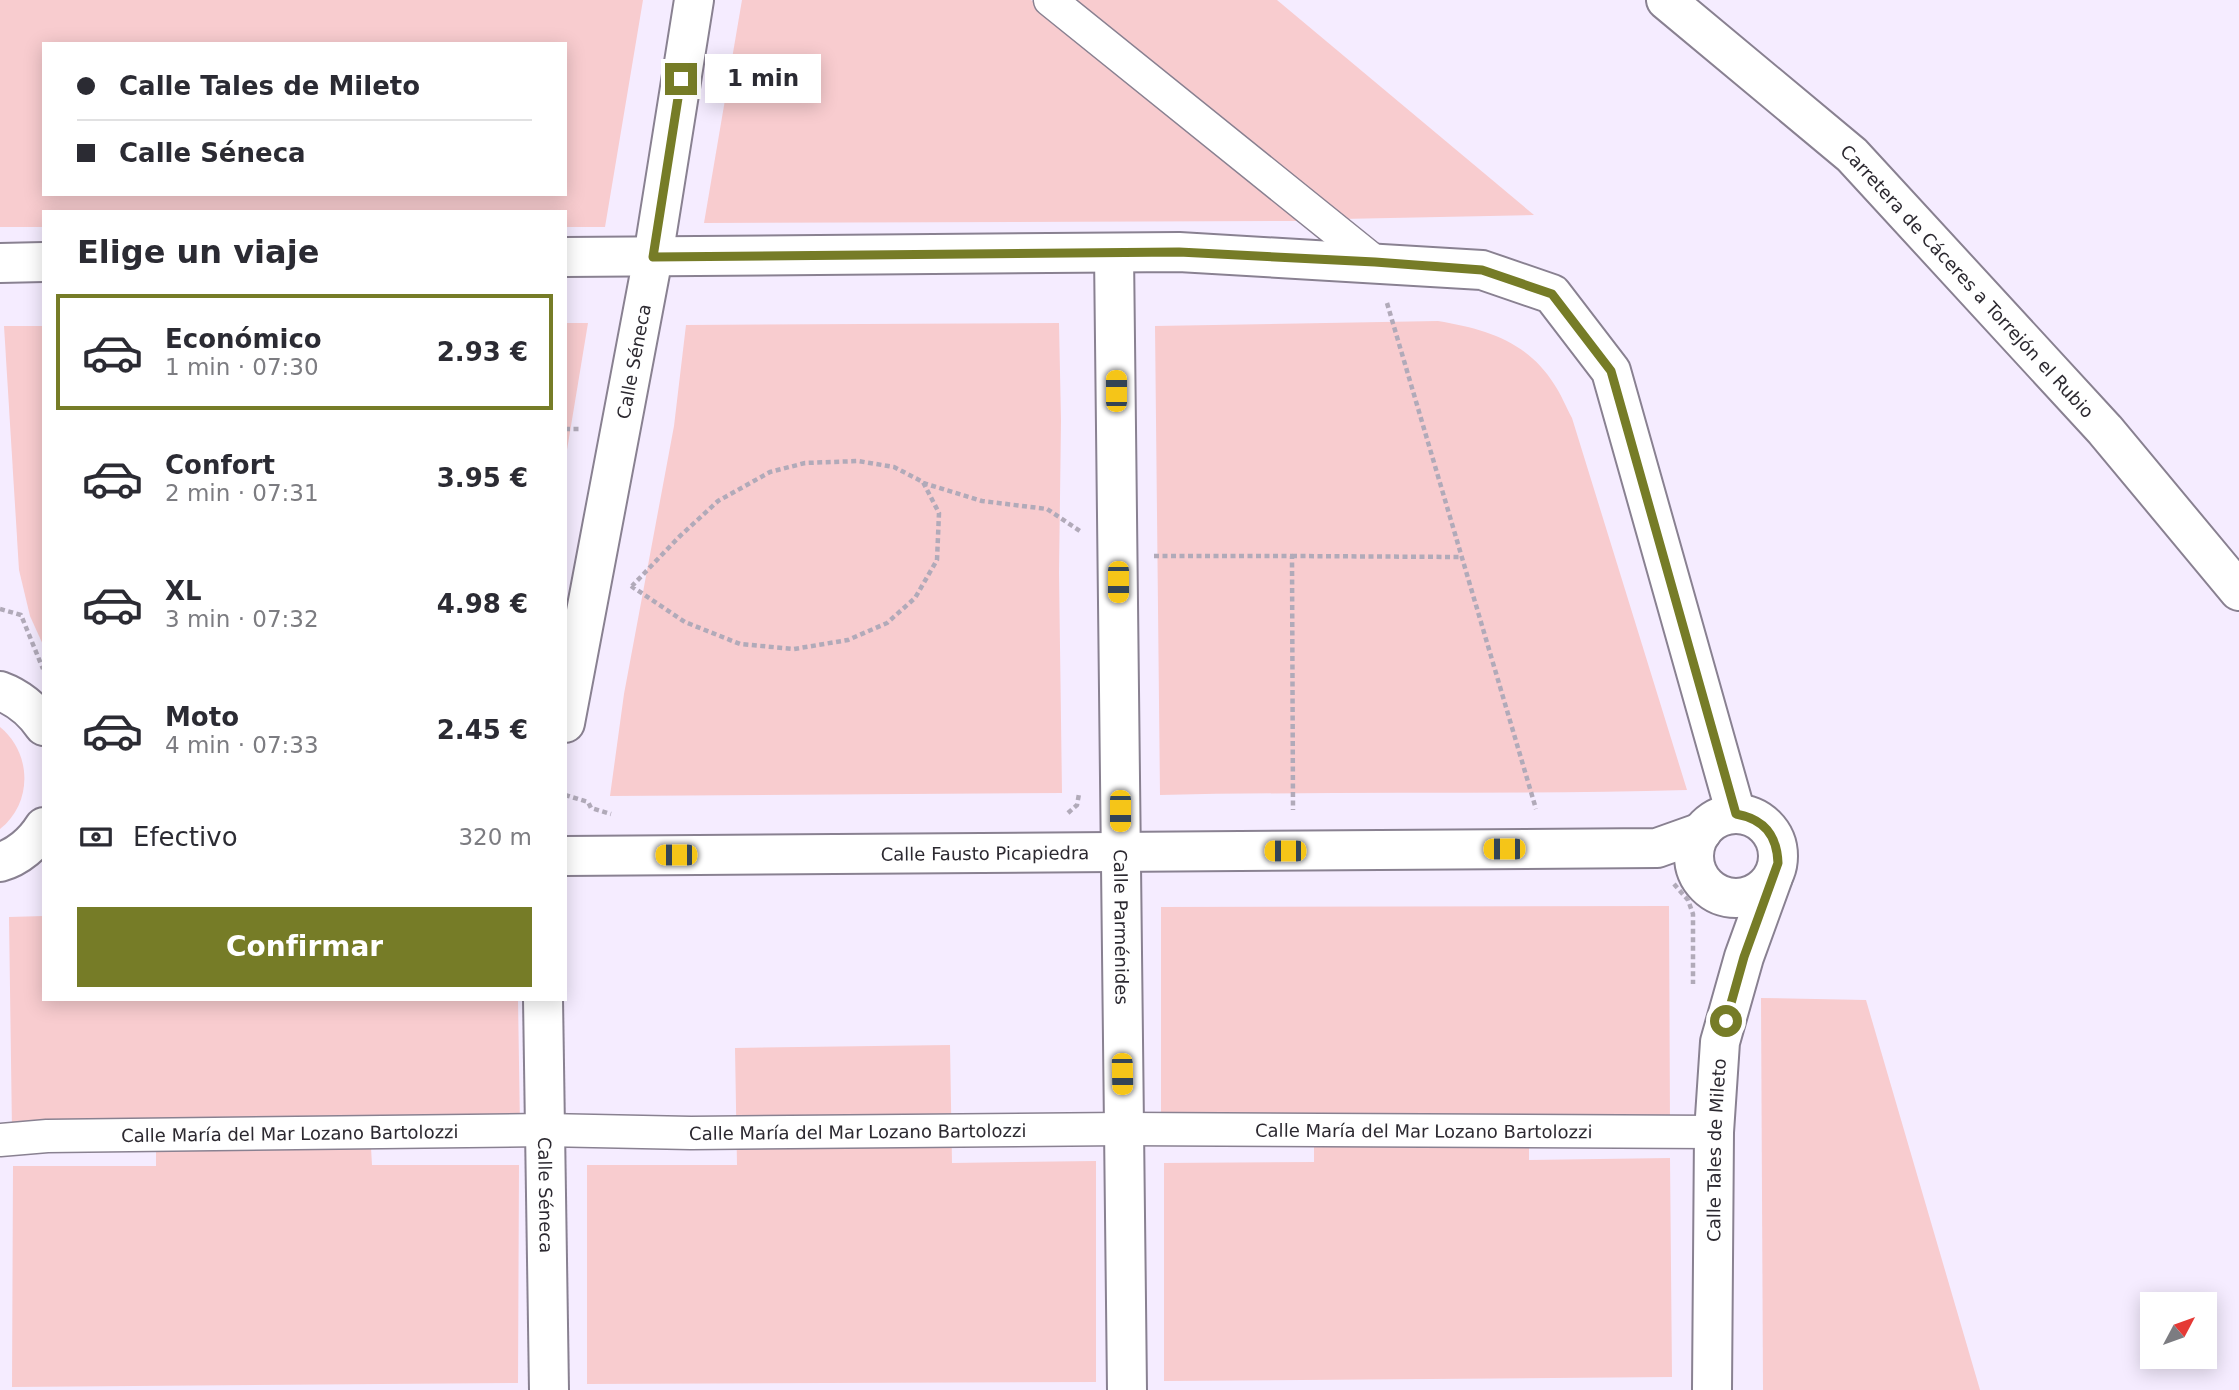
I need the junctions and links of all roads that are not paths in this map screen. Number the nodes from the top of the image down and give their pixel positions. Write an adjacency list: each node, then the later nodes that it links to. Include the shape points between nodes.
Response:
1 (694, 0): 6 (street, Calle Séneca)
2 (1050, 0): 8 (street)
3 (1666, 0): 10 (street, Carretera de Cáceres a Torrejón el Rubio, via 1852,155 2105,430)
4 (1114, 253): 6 (street); 8 (street); 18 (street, Calle Parménides)
5 (567, 257): 6 (street)
6 (653, 257): 12 (street, Calle Séneca)
7 (42, 262): 9 (street)
8 (1375, 262): 14 (street, via 1482,270 1552,294 1611,371)
9 (0, 263)
10 (2239, 591)
11 (5, 685): 13 (street)
12 (567, 712)
13 (42, 723)
14 (1736, 814): 15 (street, via 1711,822); 22 (street, via 1750,816 1772,835 1778,863)
15 (1702, 832): 17 (street, Calle Fausto Picapiedra); 21 (street, via 1693,856)
16 (42, 833): 20 (street)
17 (1657, 848): 18 (street, Calle Fausto Picapiedra); 21 (street)
18 (1120, 852): 19 (street, Calle Fausto Picapiedra); 24 (street, Calle Parménides)
19 (567, 856)
20 (2, 864)
21 (1697, 872): 22 (street, via 1713,891 1738,898 1764,888)
22 (1773, 877): 26 (street, Calle Tales de Mileto, via 1720,1042)
23 (543, 1001): 25 (street, Calle Séneca)
24 (1123, 1129): 25 (street, Calle María del Mar Lozano Bartolozzi); 26 (street, Calle María del Mar Lozano Bartolozzi); 29 (street, Calle Parménides)
25 (545, 1130): 27 (street, Calle María del Mar Lozano Bartolozzi); 28 (street, Calle Séneca)
26 (1714, 1132): 30 (street, Calle Tales de Mileto)
27 (0, 1140)
28 (549, 1390)
29 (1127, 1390)
30 (1712, 1390)

